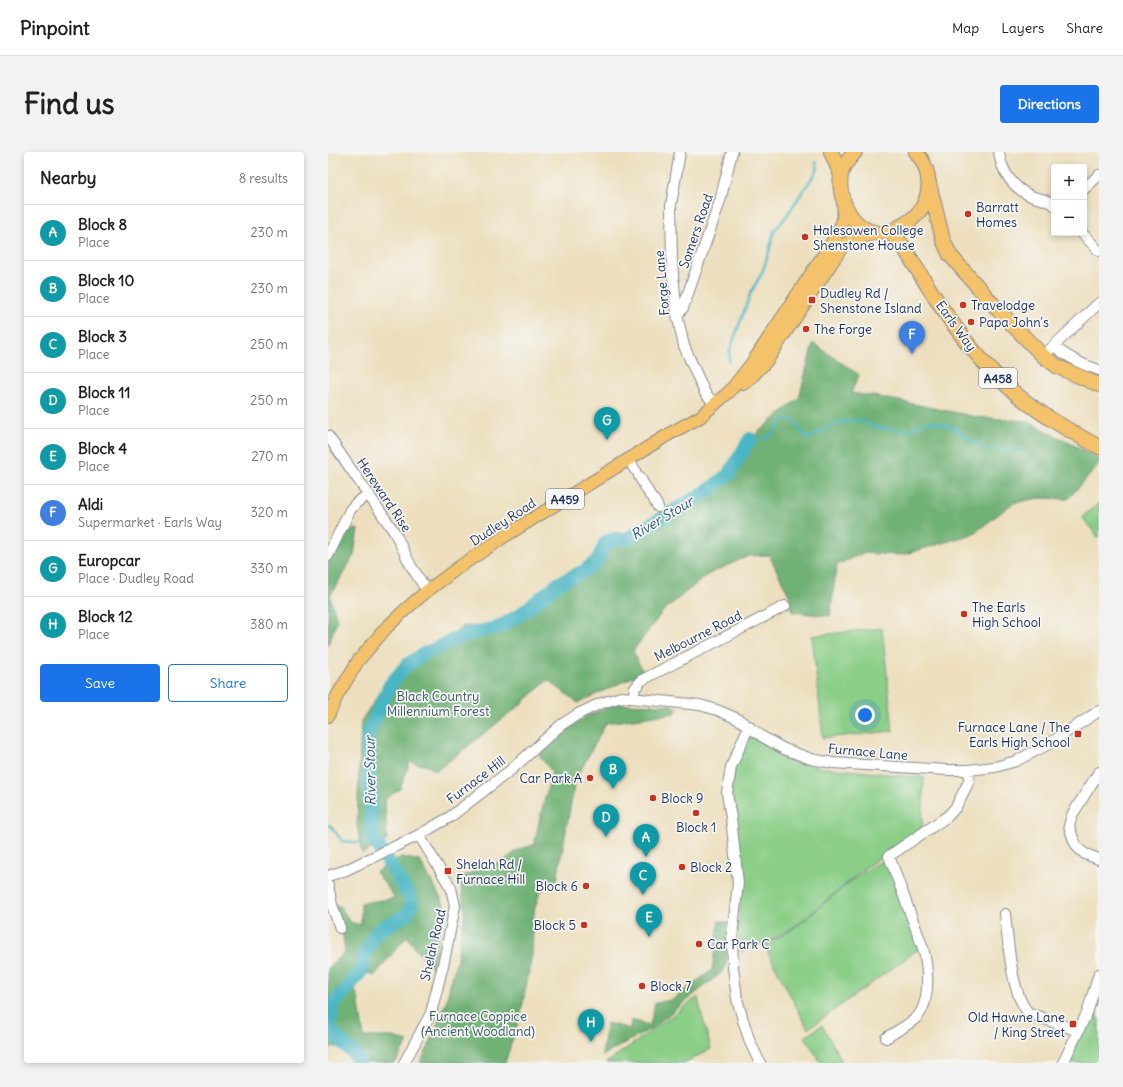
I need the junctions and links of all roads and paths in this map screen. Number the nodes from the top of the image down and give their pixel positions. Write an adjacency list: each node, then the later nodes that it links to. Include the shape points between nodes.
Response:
1 (680, 152): 17 (street, Forge Lane, via 671,205 672,264)
2 (732, 152): 17 (street, Somers Road, via 720,201 683,308)
3 (831, 152): 7 (highway, A458)
4 (855, 152): 7 (highway, A458, via 844,165)
5 (999, 152): 12 (street, via 1000,162 1010,181 1030,196)
6 (918, 153): 9 (highway)
7 (841, 175): 11 (highway, A458)
8 (1099, 175): 10 (street)
9 (928, 179): 13 (highway, via 927,198 921,211 909,222); 19 (highway, via 943,240 950,255)
10 (1087, 186)
11 (843, 201): 13 (highway, A458, via 848,212 859,224); 22 (main road, A459, via 845,214 842,225 752,363)
12 (1051, 203)
13 (884, 233): 22 (main road, A459, via 861,236 844,244 768,359 748,381); 25 (highway, Earls Way / A458, via 896,238 903,246 959,333 990,370 1035,409 1061,427)
14 (1085, 236): 15 (street)
15 (1099, 251)
16 (1099, 303): 18 (street)
17 (677, 315): 23 (street, Forge Lane, via 684,346 706,392)
18 (1054, 346): 19 (street); 20 (street, via 1065,355)
19 (1043, 356): 21 (highway, via 1058,367)
20 (1099, 370)
21 (1099, 385)
22 (730, 391): 23 (main road, Dudley Road / A459)
23 (715, 404): 26 (main road, Dudley Road / A459, via 700,417 671,433)
24 (328, 436): 27 (street, Hereward Rise)
25 (1099, 447)
26 (635, 468): 28 (street); 30 (main road, Dudley Road / A459, via 505,536)
27 (369, 494): 29 (street, via 350,510); 30 (street, Hereward Rise, via 395,532 411,566)
28 (654, 501)
29 (328, 556)
30 (427, 591): 34 (main road, Dudley Road / A459, via 386,628 358,660)
31 (785, 606): 32 (street, Melbourne Road, via 642,680 635,688)
32 (633, 698): 35 (street, Furnace Lane, via 700,705 738,719); 38 (street, Furnace Hill, via 621,697 578,714 561,725 491,786 450,817)
33 (1099, 711): 36 (street, Furnace Lane, via 1047,745 1016,761)
34 (328, 716)
35 (749, 726): 36 (street, Furnace Lane, via 784,749 811,759 897,768); 48 (street, via 731,767 727,793 738,883 732,938 733,967 742,1020)
36 (970, 770): 46 (street, via 969,781 956,807 889,856 923,948 928,982 918,1016)
37 (1099, 772): 39 (street, via 1075,809 1069,826 1078,848)
38 (419, 835): 40 (street, Furnace Hill); 47 (street, Shelah Road, via 451,888 456,906 430,1013)
39 (1099, 859)
40 (328, 876)
41 (328, 885): 43 (street)
42 (1005, 914): 45 (street, via 1017,989 1024,1008)
43 (340, 928)
44 (1098, 980): 45 (street)
45 (1078, 1031): 49 (street)
46 (886, 1038)
47 (404, 1063)
48 (760, 1063)
49 (1063, 1063)

